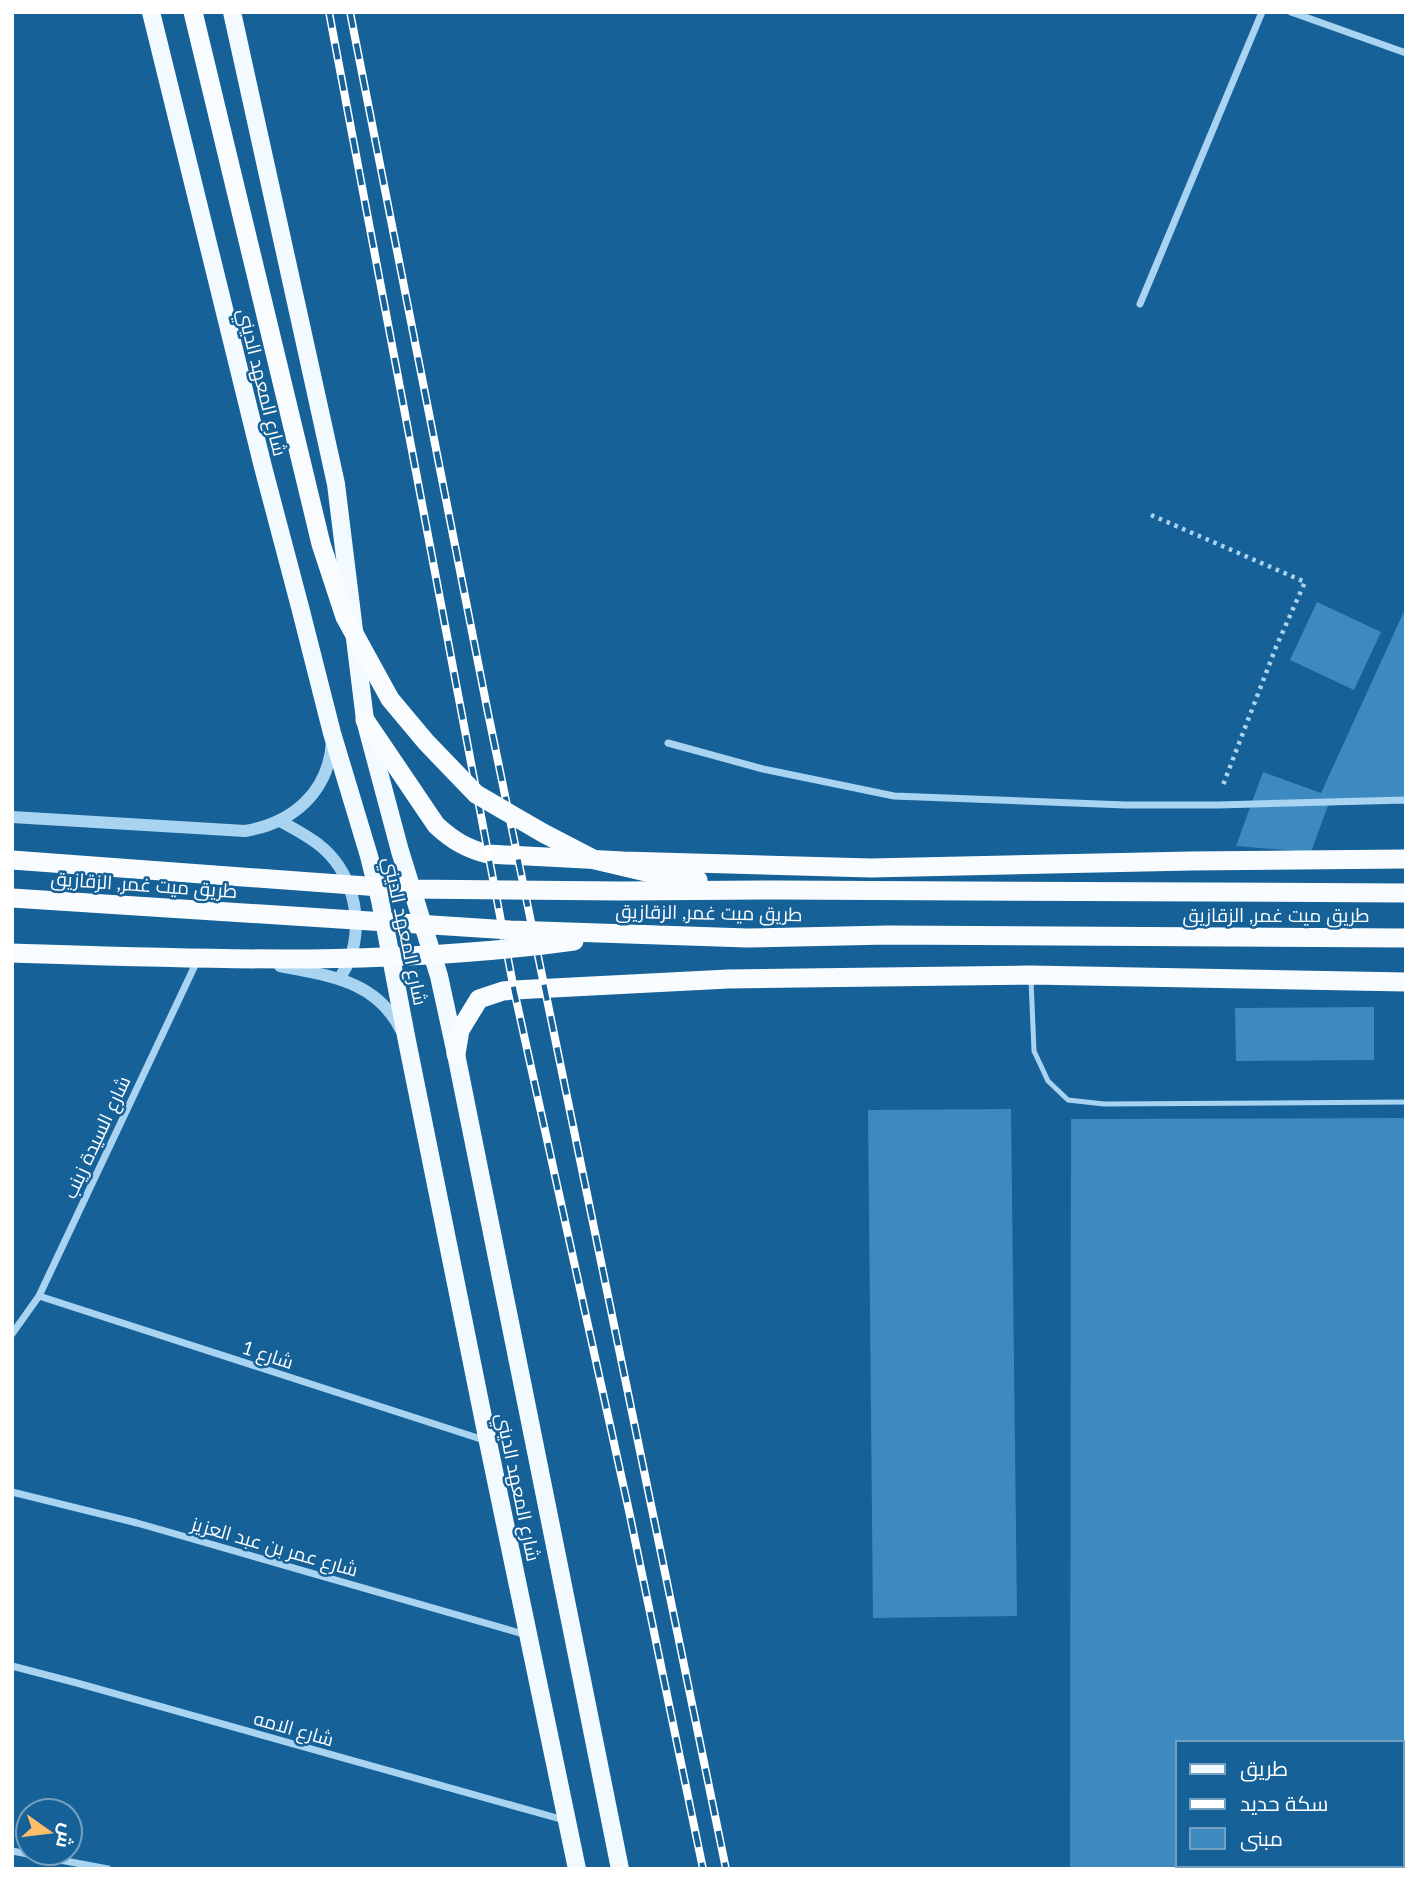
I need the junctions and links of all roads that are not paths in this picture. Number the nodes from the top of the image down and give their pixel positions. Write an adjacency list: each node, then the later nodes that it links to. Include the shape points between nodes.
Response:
1 (151, 12): 9 (main road, شارع المعهد الديني)
2 (193, 12): 16 (highway, bridge, via 321,544 345,617 390,699 476,794 595,860 663,876)
3 (232, 12): 8 (main road, شارع المعهد الديني, via 337,484)
4 (1262, 12): 7 (street)
5 (1292, 12): 6 (street)
6 (1406, 53)
7 (1140, 304)
8 (365, 720): 14 (highway, via 436,825 460,844 488,854 871,868); 27 (main road, شارع المعهد الديني, via 439,976)
9 (332, 733): 13 (street, via 327,769 316,790 300,808); 26 (main road, شارع المعهد الديني, via 375,878)
10 (667, 743): 11 (street, via 894,796 1125,805)
11 (1406, 800)
12 (12, 817): 13 (street, via 244,831)
13 (279, 821): 24 (street, via 319,845 334,860 353,897 355,939)
14 (1406, 859)
15 (12, 860): 16 (highway, طريق ميت غمر, الزقازيق, bridge, via 407,889)
16 (776, 890): 17 (highway, طريق ميت غمر, الزقازيق, bridge)
17 (1406, 893)
18 (12, 898): 19 (highway, طريق ميت غمر, الزقازيق, bridge, via 510,930)
19 (626, 933): 20 (highway, طريق ميت غمر, الزقازيق, bridge); 22 (highway, bridge, via 516,949 333,960)
20 (1406, 938)
21 (202, 949): 22 (street); 24 (street); 29 (street, شارع السيدة زينب)
22 (12, 953)
23 (1030, 975): 25 (highway); 27 (highway, via 728,979 503,991 479,999 460,1030); 28 (lane, via 1034,1051 1048,1081 1068,1100 1104,1104)
24 (340, 978): 26 (street, via 386,1008)
25 (1406, 982)
26 (407, 1041): 31 (main road, شارع المعهد الديني)
27 (456, 1054): 39 (main road, شارع المعهد الديني)
28 (1406, 1102)
29 (39, 1296): 30 (street, شارع السيدة زينب); 31 (street, شارع 1)
30 (12, 1334)
31 (488, 1442): 33 (main road, شارع المعهد الديني)
32 (12, 1492): 33 (street, شارع عمر بن عبد العزيز, via 137,1523)
33 (528, 1636): 35 (main road, شارع المعهد الديني)
34 (12, 1666): 35 (street, شارع الامه)
35 (567, 1821): 38 (main road, شارع المعهد الديني)
36 (12, 1851): 37 (street)
37 (108, 1869)
38 (577, 1869)
39 (620, 1869)

